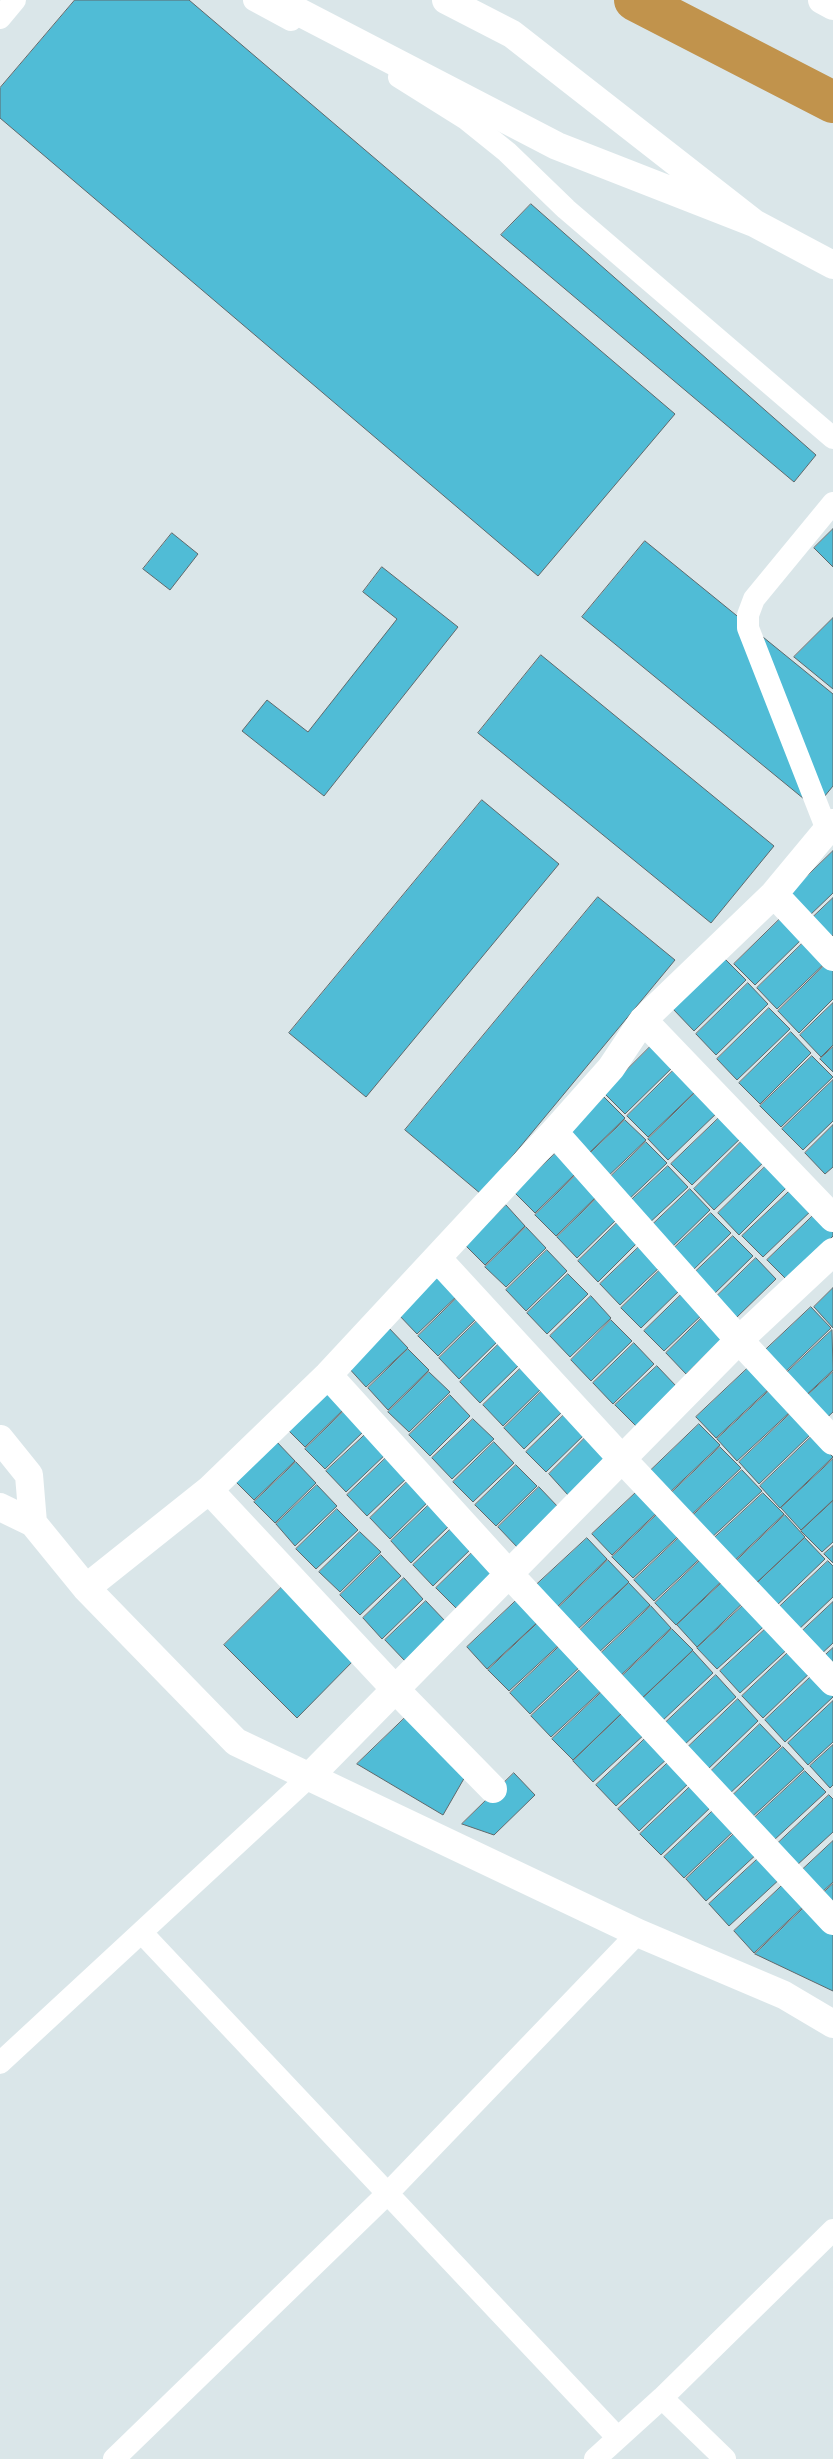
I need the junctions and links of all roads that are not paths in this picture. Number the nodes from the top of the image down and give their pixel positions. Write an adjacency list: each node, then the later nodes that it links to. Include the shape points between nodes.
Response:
1 (15, 0): 7 (lane)
2 (254, 0): 10 (lane, via 406,81 466,119)
3 (276, 0): 8 (street, via 557,146)
4 (446, 0): 8 (street, via 512,34)
5 (822, 0): 6 (street)
6 (833, 6)
7 (0, 18)
8 (754, 223): 9 (street)
9 (833, 265)
10 (833, 438)
11 (833, 502): 12 (lane, via 754,599 748,615 748,628)
12 (830, 826): 13 (street)
13 (774, 894): 14 (street); 15 (street)
14 (833, 957)
15 (643, 1020): 16 (street, via 611,1068); 17 (street)
16 (554, 1132): 19 (street); 20 (street)
17 (833, 1218)
18 (833, 1252): 20 (street)
19 (438, 1258): 21 (street); 24 (street)
20 (738, 1340): 23 (street); 24 (street)
21 (328, 1375): 25 (street); 28 (street)
22 (0, 1439): 27 (street, via 29,1474)
23 (833, 1440)
24 (622, 1459): 28 (street); 30 (street)
25 (208, 1490): 29 (street); 31 (street)
26 (0, 1507): 27 (street)
27 (33, 1523): 29 (street)
28 (509, 1574): 31 (street); 34 (street)
29 (86, 1588): 32 (street, via 236,1742)
30 (833, 1682)
31 (395, 1689): 32 (street); 33 (street)
32 (309, 1777): 35 (lane); 36 (street)
33 (493, 1789)
34 (833, 1921)
35 (142, 1933): 38 (lane); 39 (lane)
36 (638, 1933): 37 (street, via 784,1995); 39 (lane)
37 (833, 2024)
38 (0, 2063)
39 (388, 2193): 42 (lane); 43 (lane)
40 (833, 2230): 41 (lane)
41 (662, 2398): 42 (lane); 45 (lane)
42 (618, 2438): 44 (lane)
43 (114, 2459)
44 (595, 2459)
45 (725, 2459)

